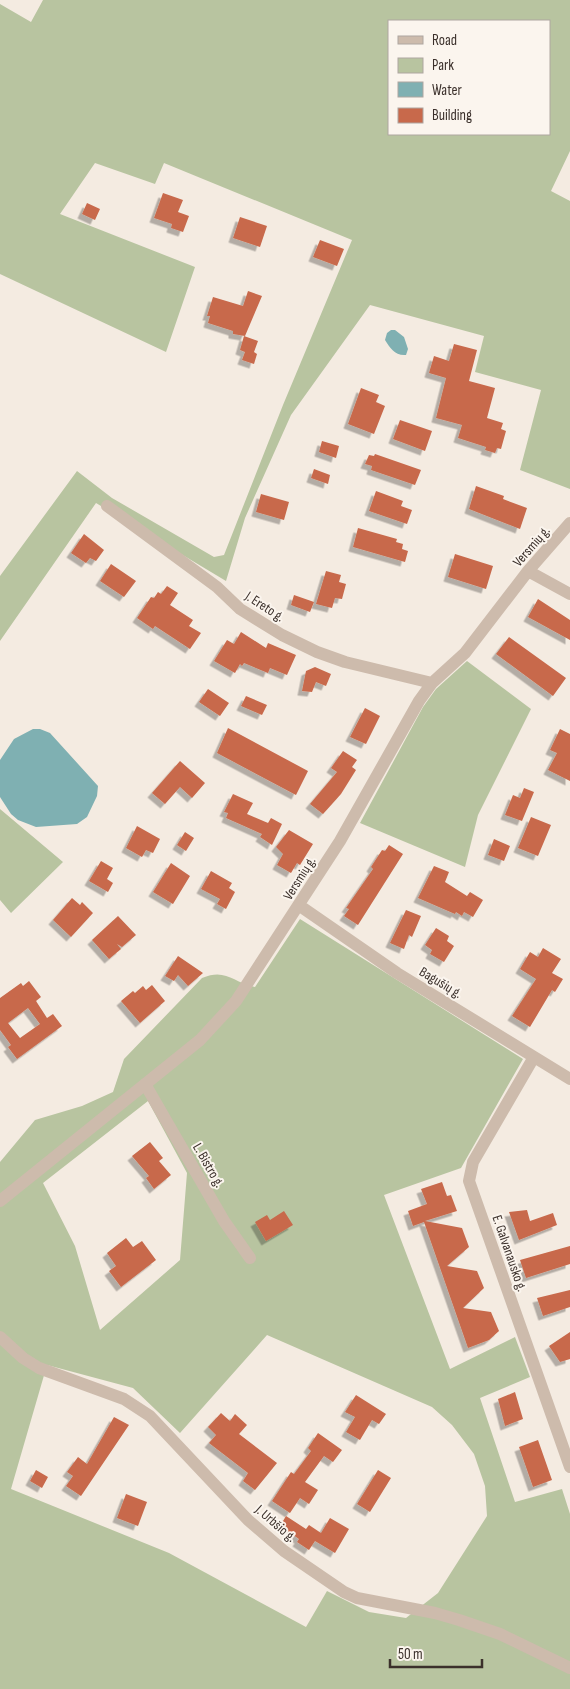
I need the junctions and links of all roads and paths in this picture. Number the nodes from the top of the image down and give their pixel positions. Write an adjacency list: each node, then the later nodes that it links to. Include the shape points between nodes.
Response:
1 (107, 506): 5 (street, J. Ereto g., via 217,586 240,609 282,635 344,662)
2 (570, 523): 3 (street, Versmių g.)
3 (528, 571): 4 (street); 5 (street, Versmių g., via 465,653)
4 (570, 594)
5 (432, 682): 6 (street, Versmių g.)
6 (300, 906): 7 (street, Bagušių g., via 397,972); 9 (street, Versmių g., via 236,1001 200,1040)
7 (534, 1057): 8 (street, Bagušių g.); 13 (street, E. Galvanausko g., via 473,1162 469,1181)
8 (570, 1079)
9 (145, 1084): 10 (street, Versmių g.); 11 (street, L. Bistro g., via 224,1221)
10 (0, 1201)
11 (250, 1258)
12 (0, 1337): 14 (street, J. Urbšio g., via 22,1358 39,1368 124,1399 150,1416 248,1520 284,1551 344,1592 357,1598 435,1613 475,1625 508,1637)
13 (570, 1467)
14 (570, 1668)

